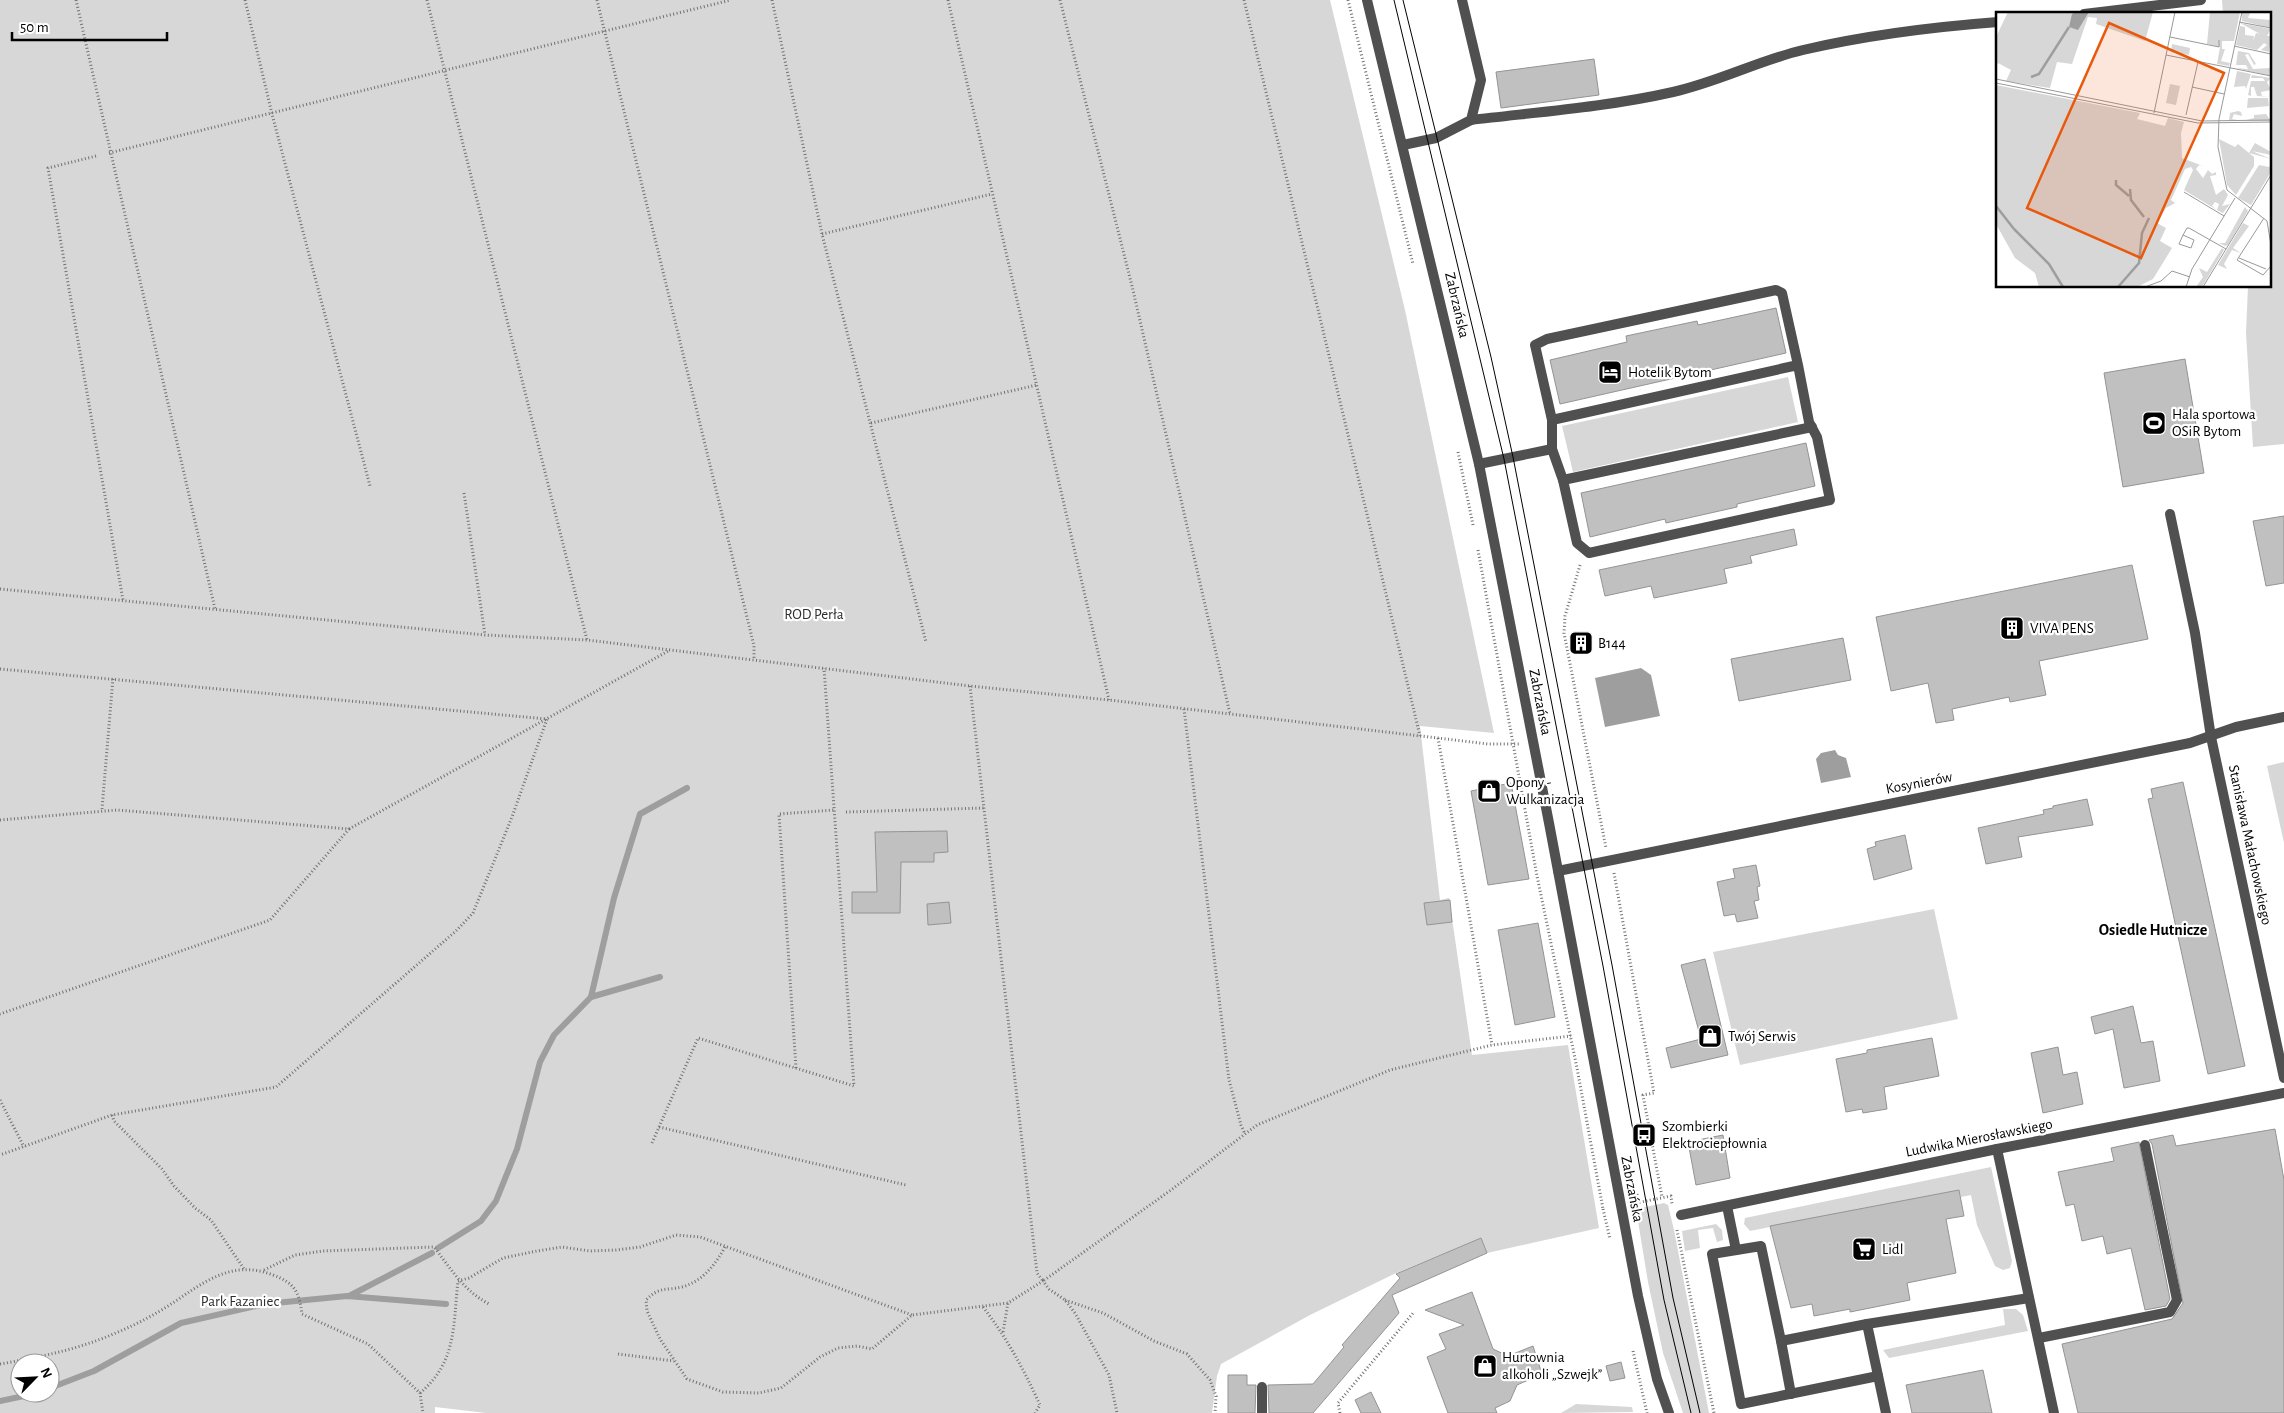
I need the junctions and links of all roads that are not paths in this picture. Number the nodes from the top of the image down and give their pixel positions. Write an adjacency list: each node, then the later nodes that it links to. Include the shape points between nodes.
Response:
1 (1367, 0): 7 (street, Zabrzańska)
2 (1462, 0): 6 (street, via 1481,80)
3 (2201, 0): 4 (street)
4 (2116, 12)
5 (1996, 22): 6 (street, via 1920,28 1802,50 1673,92 1591,106)
6 (1470, 120): 7 (street, via 1436,138)
7 (1403, 146): 12 (street, Zabrzańska)
8 (1798, 365): 9 (street); 9 (street, via 1782,293 1776,290 1547,339 1535,345); 10 (street)
9 (1552, 420): 11 (street)
10 (1812, 427): 13 (street); 13 (street, via 1830,500 1589,553 1577,543)
11 (1552, 449): 12 (street); 13 (street)
12 (1479, 464): 17 (street, Zabrzańska)
13 (1563, 480)
14 (2170, 514): 16 (street, Stanisława Małachowskiego, via 2195,633)
15 (2284, 718): 16 (street, Kosynierów, via 2236,727)
16 (2211, 737): 17 (street, Kosynierów, via 2181,746); 18 (street, Stanisława Małachowskiego)
17 (1558, 871): 33 (street, Zabrzańska, via 1638,1296)
18 (2284, 1078)
19 (2284, 1093): 21 (street, Ludwika Mierosławskiego)
20 (2145, 1145): 27 (street, via 2177,1300 2170,1312)
21 (1997, 1150): 22 (street, Ludwika Mierosławskiego); 25 (street)
22 (1727, 1206): 23 (street, Ludwika Mierosławskiego); 24 (street)
23 (1677, 1212)
24 (1736, 1250): 28 (street, via 1761,1246); 31 (street, via 1712,1254 1741,1404)
25 (2029, 1298): 26 (street); 27 (street)
26 (1867, 1324): 28 (street); 29 (street)
27 (2039, 1338): 35 (street)
28 (1781, 1341): 31 (street)
29 (1878, 1376): 31 (street); 34 (street)
30 (1262, 1387): 32 (street)
31 (1791, 1394)
32 (1262, 1413)
33 (1669, 1413)
34 (1886, 1413)
35 (2054, 1413)

